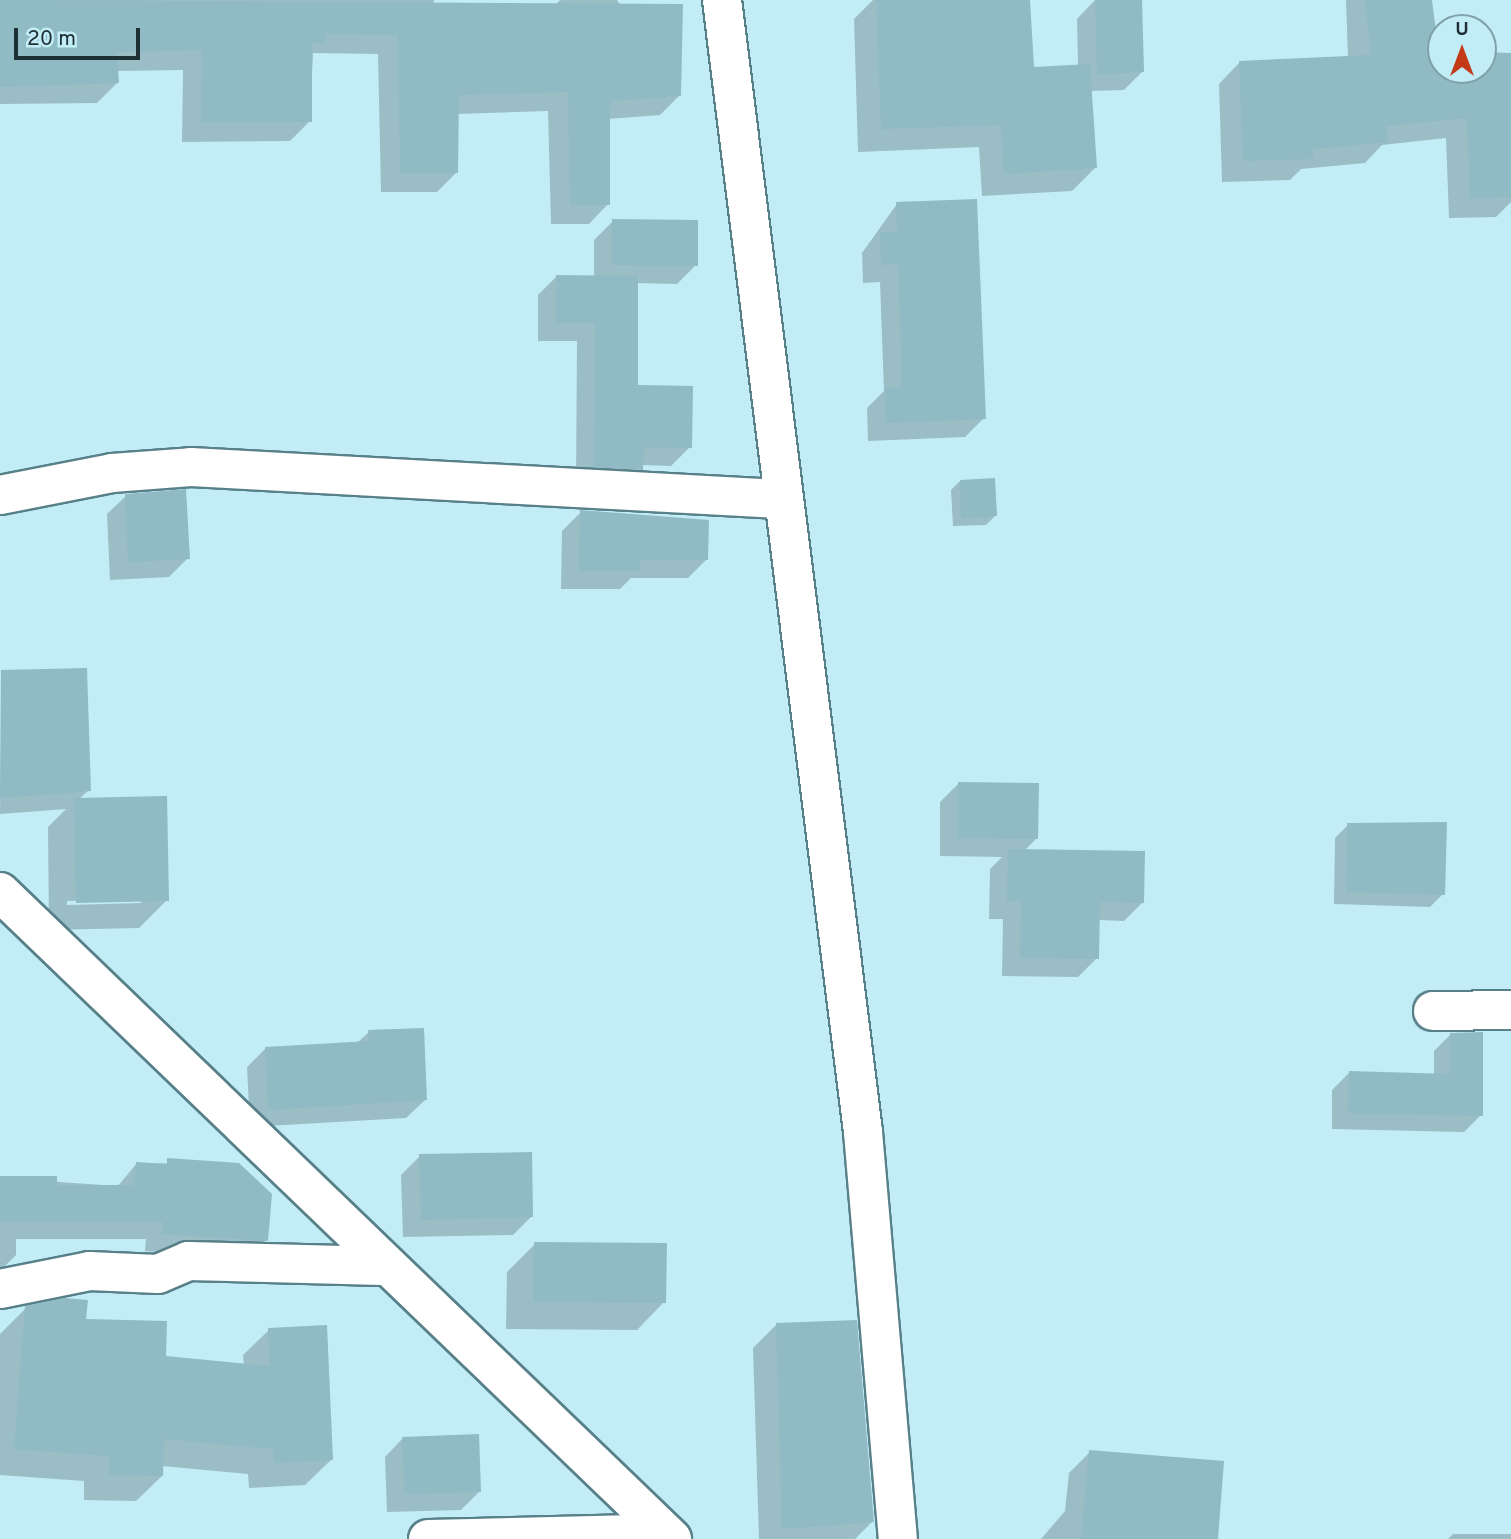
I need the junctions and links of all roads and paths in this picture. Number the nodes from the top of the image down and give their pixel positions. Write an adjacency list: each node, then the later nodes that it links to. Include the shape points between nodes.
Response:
1 (722, 0): 3 (street)
2 (0, 495): 3 (street, via 112,473 191,467)
3 (779, 499): 11 (street, via 863,1132)
4 (0, 892): 7 (street)
5 (1511, 1010): 6 (street)
6 (1433, 1011)
7 (382, 1266): 8 (street, via 188,1261 158,1274 89,1271); 9 (street)
8 (0, 1289)
9 (669, 1536): 10 (street)
10 (428, 1539)
11 (898, 1539)

